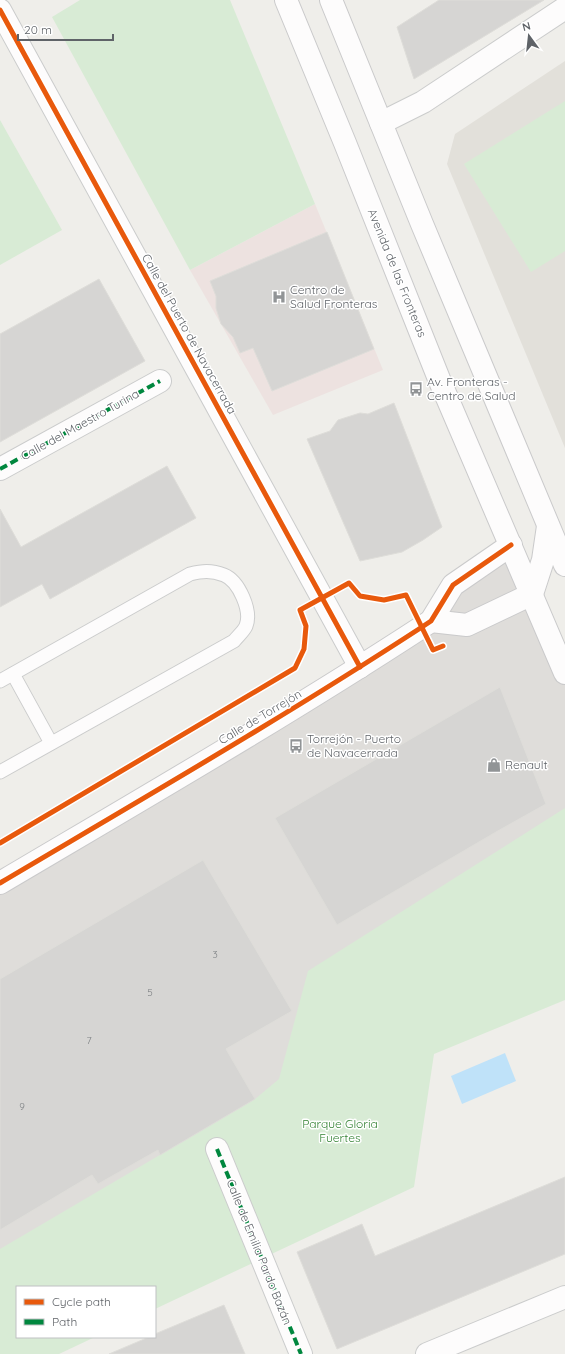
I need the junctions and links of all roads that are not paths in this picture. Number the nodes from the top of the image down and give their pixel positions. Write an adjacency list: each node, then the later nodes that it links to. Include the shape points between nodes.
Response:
1 (286, 0): 9 (street, Avenida de las Fronteras, via 439,379)
2 (332, 0): 5 (street)
3 (565, 8): 5 (street, via 423,102)
4 (0, 10): 15 (street, Calle del Puerto de Navacerrada)
5 (381, 123): 8 (street)
6 (160, 381): 7 (street, Calle del Maestro Turina)
7 (0, 469)
8 (548, 526): 10 (street); 11 (street)
9 (511, 545): 10 (street); 13 (street, Avenida de las Fronteras); 14 (street, Calle de Torrejón, via 453,585)
10 (543, 560): 12 (street); 13 (street)
11 (565, 564)
12 (565, 574)
13 (532, 594): 14 (street, via 467,625); 16 (street, Avenida de las Fronteras)
14 (431, 621): 15 (street, Calle de Torrejón)
15 (360, 667): 21 (street, Calle de Torrejón)
16 (565, 673)
17 (13, 674): 18 (lane); 19 (lane); 19 (lane, via 190,574 204,570 225,575 238,588 248,608 246,626 234,641)
18 (0, 681)
19 (51, 743): 20 (lane)
20 (0, 772)
21 (0, 883)
22 (217, 1149): 24 (street, Calle de Emilia Pardo Bazán)
23 (565, 1297): 25 (street)
24 (301, 1354)
25 (427, 1354)

